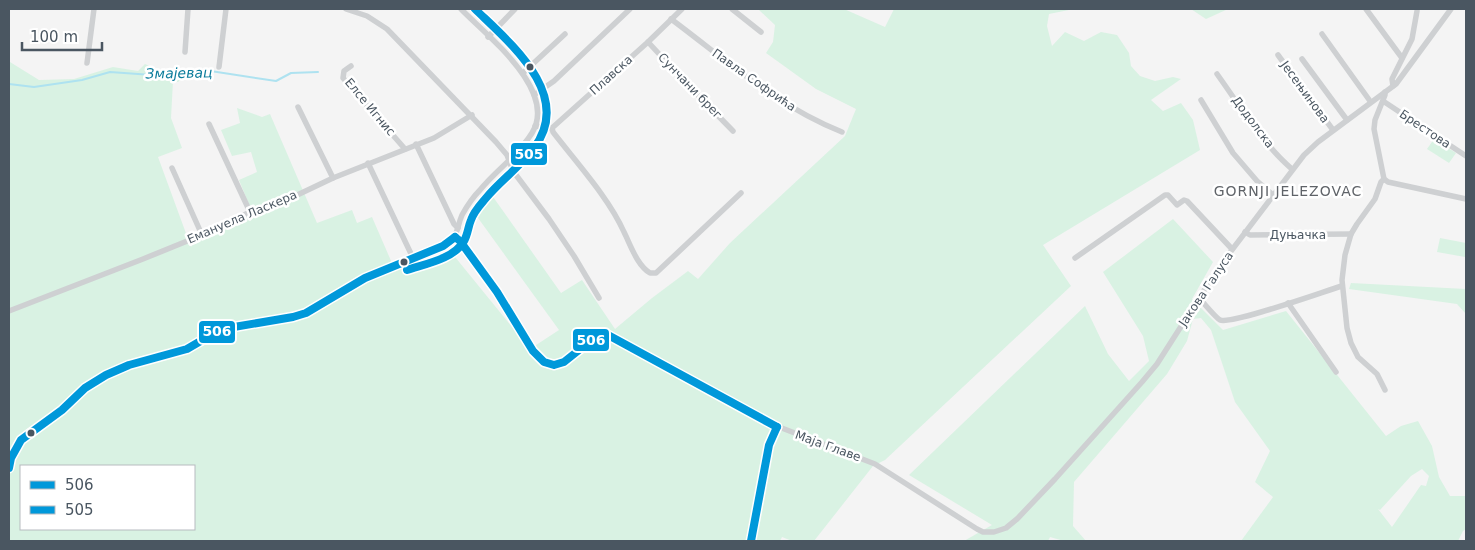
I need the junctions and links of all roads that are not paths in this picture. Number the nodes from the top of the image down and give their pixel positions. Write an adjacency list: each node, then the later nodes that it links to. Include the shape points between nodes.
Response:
1 (94, 9): 23 (street)
2 (188, 9): 19 (street)
3 (226, 9): 25 (street)
4 (346, 9): 35 (street, via 373,19 387,29)
5 (461, 9): 17 (street)
6 (516, 9): 17 (street)
7 (630, 9): 30 (street, via 554,81)
8 (682, 9): 13 (street, Плавска)
9 (732, 9): 14 (street)
10 (1366, 9): 21 (street)
11 (1452, 9): 28 (street, Јакова Галуса)
12 (1417, 11): 21 (street, via 1412,39)
13 (671, 19): 18 (street, Плавска); 42 (street, Павла Софрића, via 780,101)
14 (761, 32)
15 (565, 34): 26 (street)
16 (1322, 34): 32 (street)
17 (488, 37): 26 (street)
18 (648, 42): 39 (street, Плавска); 41 (street, Сунчани брег)
19 (185, 52)
20 (1278, 54): 40 (street, Јесењинова)
21 (1402, 58): 28 (street, via 1392,78)
22 (1302, 59): 36 (street)
23 (87, 63)
24 (351, 66): 44 (street, Елсе Игнис, via 343,78)
25 (219, 67)
26 (523, 73): 30 (street)
27 (1217, 74): 49 (street, Додолска, via 1265,139)
28 (1393, 86): 29 (street, Јакова Галуса)
29 (1385, 92): 32 (street, Јакова Галуса); 33 (street)
30 (534, 95): 38 (street, via 537,107)
31 (1201, 100): 53 (street, via 1232,153)
32 (1370, 101): 36 (street, Јакова Галуса)
33 (1383, 101): 45 (street, Брестова); 51 (street, via 1374,132)
34 (298, 107): 50 (street)
35 (472, 114): 43 (street, Емануела Ласкера, via 438,136); 46 (street, via 502,148)
36 (1346, 120): 40 (street, Јакова Галуса)
37 (209, 124): 55 (street)
38 (535, 126): 39 (street); 46 (street, via 526,143)
39 (552, 128): 52 (street, via 605,199 638,259 650,273 656,273)
40 (1333, 130): 49 (street, Јакова Галуса, via 1310,148)
41 (733, 131)
42 (842, 132)
43 (416, 144): 44 (street, Емануела Ласкера); 56 (street)
44 (405, 149): 47 (street, Емануела Ласкера)
45 (1466, 156)
46 (509, 161): 56 (street, via 477,193 463,213); 65 (street, via 512,172 549,219)
47 (368, 163): 50 (street, Емануела Ласкера); 62 (street)
48 (172, 168): 59 (street)
49 (1292, 169): 53 (street, Јакова Галуса)
50 (333, 178): 55 (street, Емануела Ласкера)
51 (1384, 179): 54 (street); 58 (street, via 1375,200)
52 (741, 193)
53 (1273, 195): 57 (street, Јакова Галуса)
54 (1466, 199)
55 (250, 212): 59 (street, Емануела Ласкера)
56 (458, 228): 60 (street)
57 (1245, 232): 58 (street, Дуњачка, via 1250,235); 61 (street, Јакова Галуса)
58 (1351, 234): 64 (street, via 1342,269)
59 (202, 235): 68 (street, Емануела Ласкера)
60 (455, 237): 62 (street, via 443,246); 71 (street, Маја Главе, via 545,363 561,364 592,339 608,336)
61 (1232, 249): 63 (street, via 1187,201 1177,205 1166,195); 66 (street, Јакова Галуса)
62 (413, 258): 72 (street, via 365,278 306,313 228,328 187,349 106,375 20,440)
63 (1075, 258)
64 (1342, 286): 67 (street); 70 (street, via 1351,343 1358,357 1377,374)
65 (599, 298)
66 (1199, 298): 67 (street, via 1221,320 1240,318); 73 (street, Јакова Галуса, via 1142,382)
67 (1288, 303): 69 (street)
68 (9, 311)
69 (1336, 372)
70 (1385, 390)
71 (777, 427): 73 (street, Маја Главе, via 875,464 983,532 1006,528); 74 (street, via 769,445)
72 (9, 468)
73 (1031, 505)
74 (751, 541)

